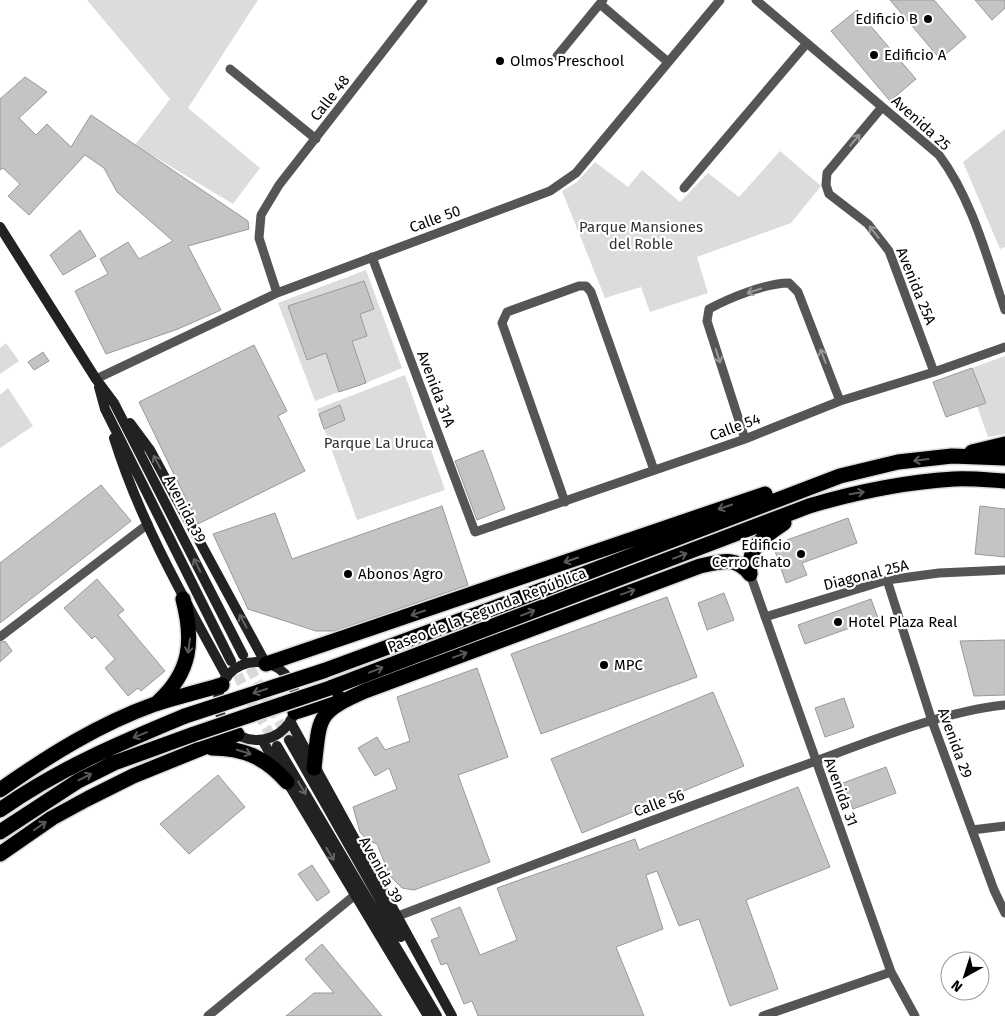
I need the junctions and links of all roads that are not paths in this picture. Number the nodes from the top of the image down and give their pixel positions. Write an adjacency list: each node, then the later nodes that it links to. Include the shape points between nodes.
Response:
1 (423, 0): 10 (street, Calle 48)
2 (720, 0): 7 (street, Calle 50)
3 (756, 0): 5 (street, Avenida 25)
4 (601, 2): 6 (street); 7 (street)
5 (806, 43): 9 (street, Avenida 25); 11 (street)
6 (557, 56)
7 (668, 62): 13 (street, Calle 50, via 565,183)
8 (230, 69): 10 (street)
9 (882, 107): 15 (street, Avenida 25, via 939,155 955,176); 17 (street, Avenida 25A, one-way to 9, via 889,251 868,224 829,194 826,184 827,173)
10 (316, 139): 14 (street, Calle 48, via 279,185 261,214 259,238)
11 (684, 188)
12 (0, 227): 18 (main road, Avenida 39)
13 (372, 257): 14 (street, Calle 50); 32 (street, Avenida 31A)
14 (277, 293): 18 (street, Calle 50)
15 (1005, 310)
16 (1005, 347): 17 (street, Calle 54)
17 (934, 372): 19 (street, Calle 54)
18 (96, 379): 20 (main road, Avenida 39)
19 (840, 401): 21 (street, Calle 54); 21 (street, one-way to 21, via 798,292 788,283 778,283 720,303 709,310 707,321)
20 (110, 406): 31 (main road, via 123,467); 40 (main road, Avenida 39, one-way to 20); 41 (main road, Avenida 39); 42 (main road, one-way to 20, via 150,450)
21 (745, 439): 25 (street, Calle 54)
22 (1005, 444): 23 (highway)
23 (952, 456): 24 (highway, Paseo de la Segunda República); 26 (highway, Paseo de la Segunda República, one-way to 26, via 898,462)
24 (1005, 458)
25 (654, 470): 28 (street, Calle 54); 28 (street, via 591,292 586,286 579,286 507,312 502,317)
26 (840, 476): 42 (highway, one-way to 42, via 764,494); 58 (highway, Paseo de la Segunda República, one-way to 58, bridge, via 323,671 185,716 106,748 33,787)
27 (1005, 481): 29 (highway, Paseo de la Segunda República, one-way to 27, via 847,495 910,484 956,479)
28 (564, 502): 32 (street, Calle 54)
29 (810, 506): 30 (highway, Paseo de la Segunda República); 35 (highway, via 756,545 748,560)
30 (774, 520): 33 (highway); 61 (highway, Paseo de la Segunda República, one-way to 30, bridge, via 49,798 114,763 330,688)
31 (148, 524): 37 (main road); 39 (street)
32 (475, 532)
33 (700, 566): 35 (highway, via 731,560 738,562); 44 (highway, one-way to 33)
34 (1005, 570): 36 (street, Diagonal 25A, via 939,573)
35 (750, 574): 38 (street, Avenida 31)
36 (887, 580): 38 (street, Diagonal 25A); 48 (street, Avenida 29)
37 (183, 598): 43 (main road); 45 (highway, one-way to 45, via 190,637 187,657 169,692)
38 (765, 617): 54 (street, Avenida 31)
39 (0, 637)
40 (243, 655)
41 (231, 660)
42 (266, 664): 43 (main road, via 244,665); 47 (main road, via 288,678 294,690)
43 (224, 681): 45 (highway); 49 (main road, via 219,701 222,718)
44 (365, 691): 47 (highway); 55 (highway, via 337,703 324,717 317,736)
45 (154, 705): 57 (highway, via 102,727 60,750)
46 (1005, 705): 48 (street, Calle 56)
47 (292, 716): 50 (main road, via 283,730); 55 (main road)
48 (932, 721): 54 (street, Calle 56); 60 (street, Avenida 29)
49 (237, 734): 50 (main road); 53 (highway)
50 (262, 740): 56 (main road)
51 (289, 740): 70 (main road, Avenida 39)
52 (277, 746): 69 (main road, Avenida 39, one-way to 69)
53 (196, 752): 56 (highway, one-way to 56, via 229,748 245,751 275,768); 62 (highway, one-way to 53, via 52,818 87,799 133,776)
54 (815, 762): 65 (street, Calle 56); 66 (street, Avenida 31)
55 (314, 768): 65 (main road)
56 (287, 782): 63 (main road, one-way to 63)
57 (0, 790)
58 (0, 810)
59 (1005, 826): 60 (street)
60 (972, 830): 64 (street, Avenida 29)
61 (0, 832)
62 (0, 854)
63 (354, 895): 67 (street); 68 (main road)
64 (1005, 913)
65 (398, 916): 71 (main road)
66 (891, 972): 72 (street); 73 (street, Avenida 31)
67 (208, 1016)
68 (428, 1016)
69 (437, 1016)
70 (446, 1016)
71 (452, 1016)
72 (763, 1016)
73 (915, 1016)

